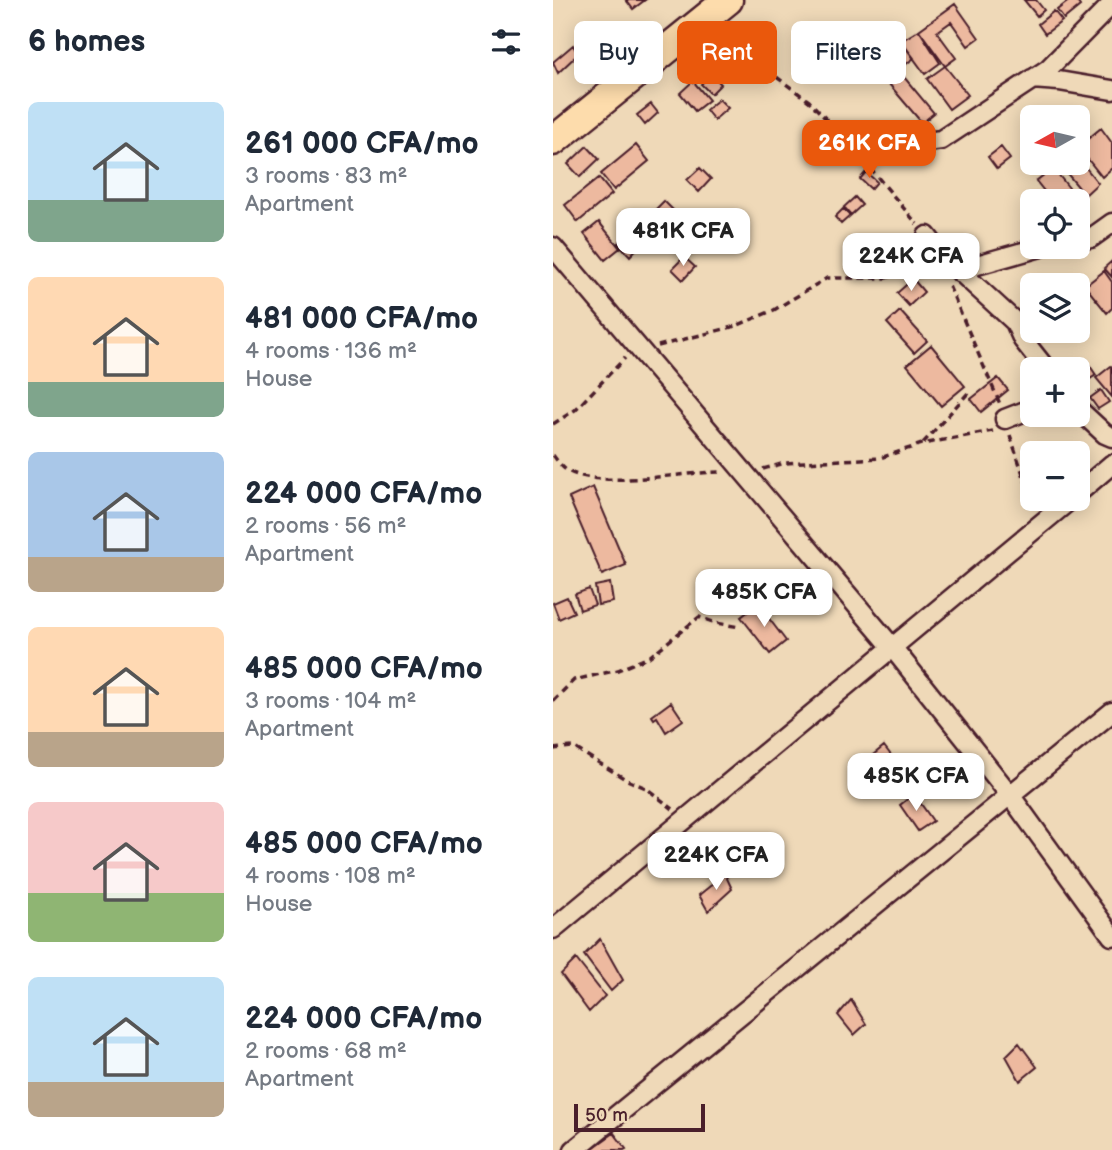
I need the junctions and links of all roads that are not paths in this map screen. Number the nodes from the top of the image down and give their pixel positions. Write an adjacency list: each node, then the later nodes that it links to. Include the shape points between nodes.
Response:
1 (1112, 4): 3 (street, via 1048,69)
2 (717, 9): 5 (highway)
3 (1032, 79): 4 (street); 6 (street, via 941,140)
4 (1112, 90)
5 (553, 141)
6 (857, 152)
7 (1112, 223): 9 (street)
8 (927, 236): 12 (street)
9 (1090, 238)
10 (553, 247): 21 (street)
11 (1020, 253): 12 (street)
12 (954, 275): 13 (street, via 1015,322)
13 (1036, 357)
14 (1020, 413): 15 (street)
15 (1005, 419)
16 (1090, 420): 17 (street)
17 (1112, 437)
18 (1112, 464): 19 (street)
19 (1090, 483)
20 (1056, 511): 21 (street)
21 (892, 647): 23 (street); 24 (street)
22 (1112, 712): 23 (street)
23 (1010, 795): 25 (street); 26 (street)
24 (553, 929)
25 (1112, 936)
26 (574, 1150)

